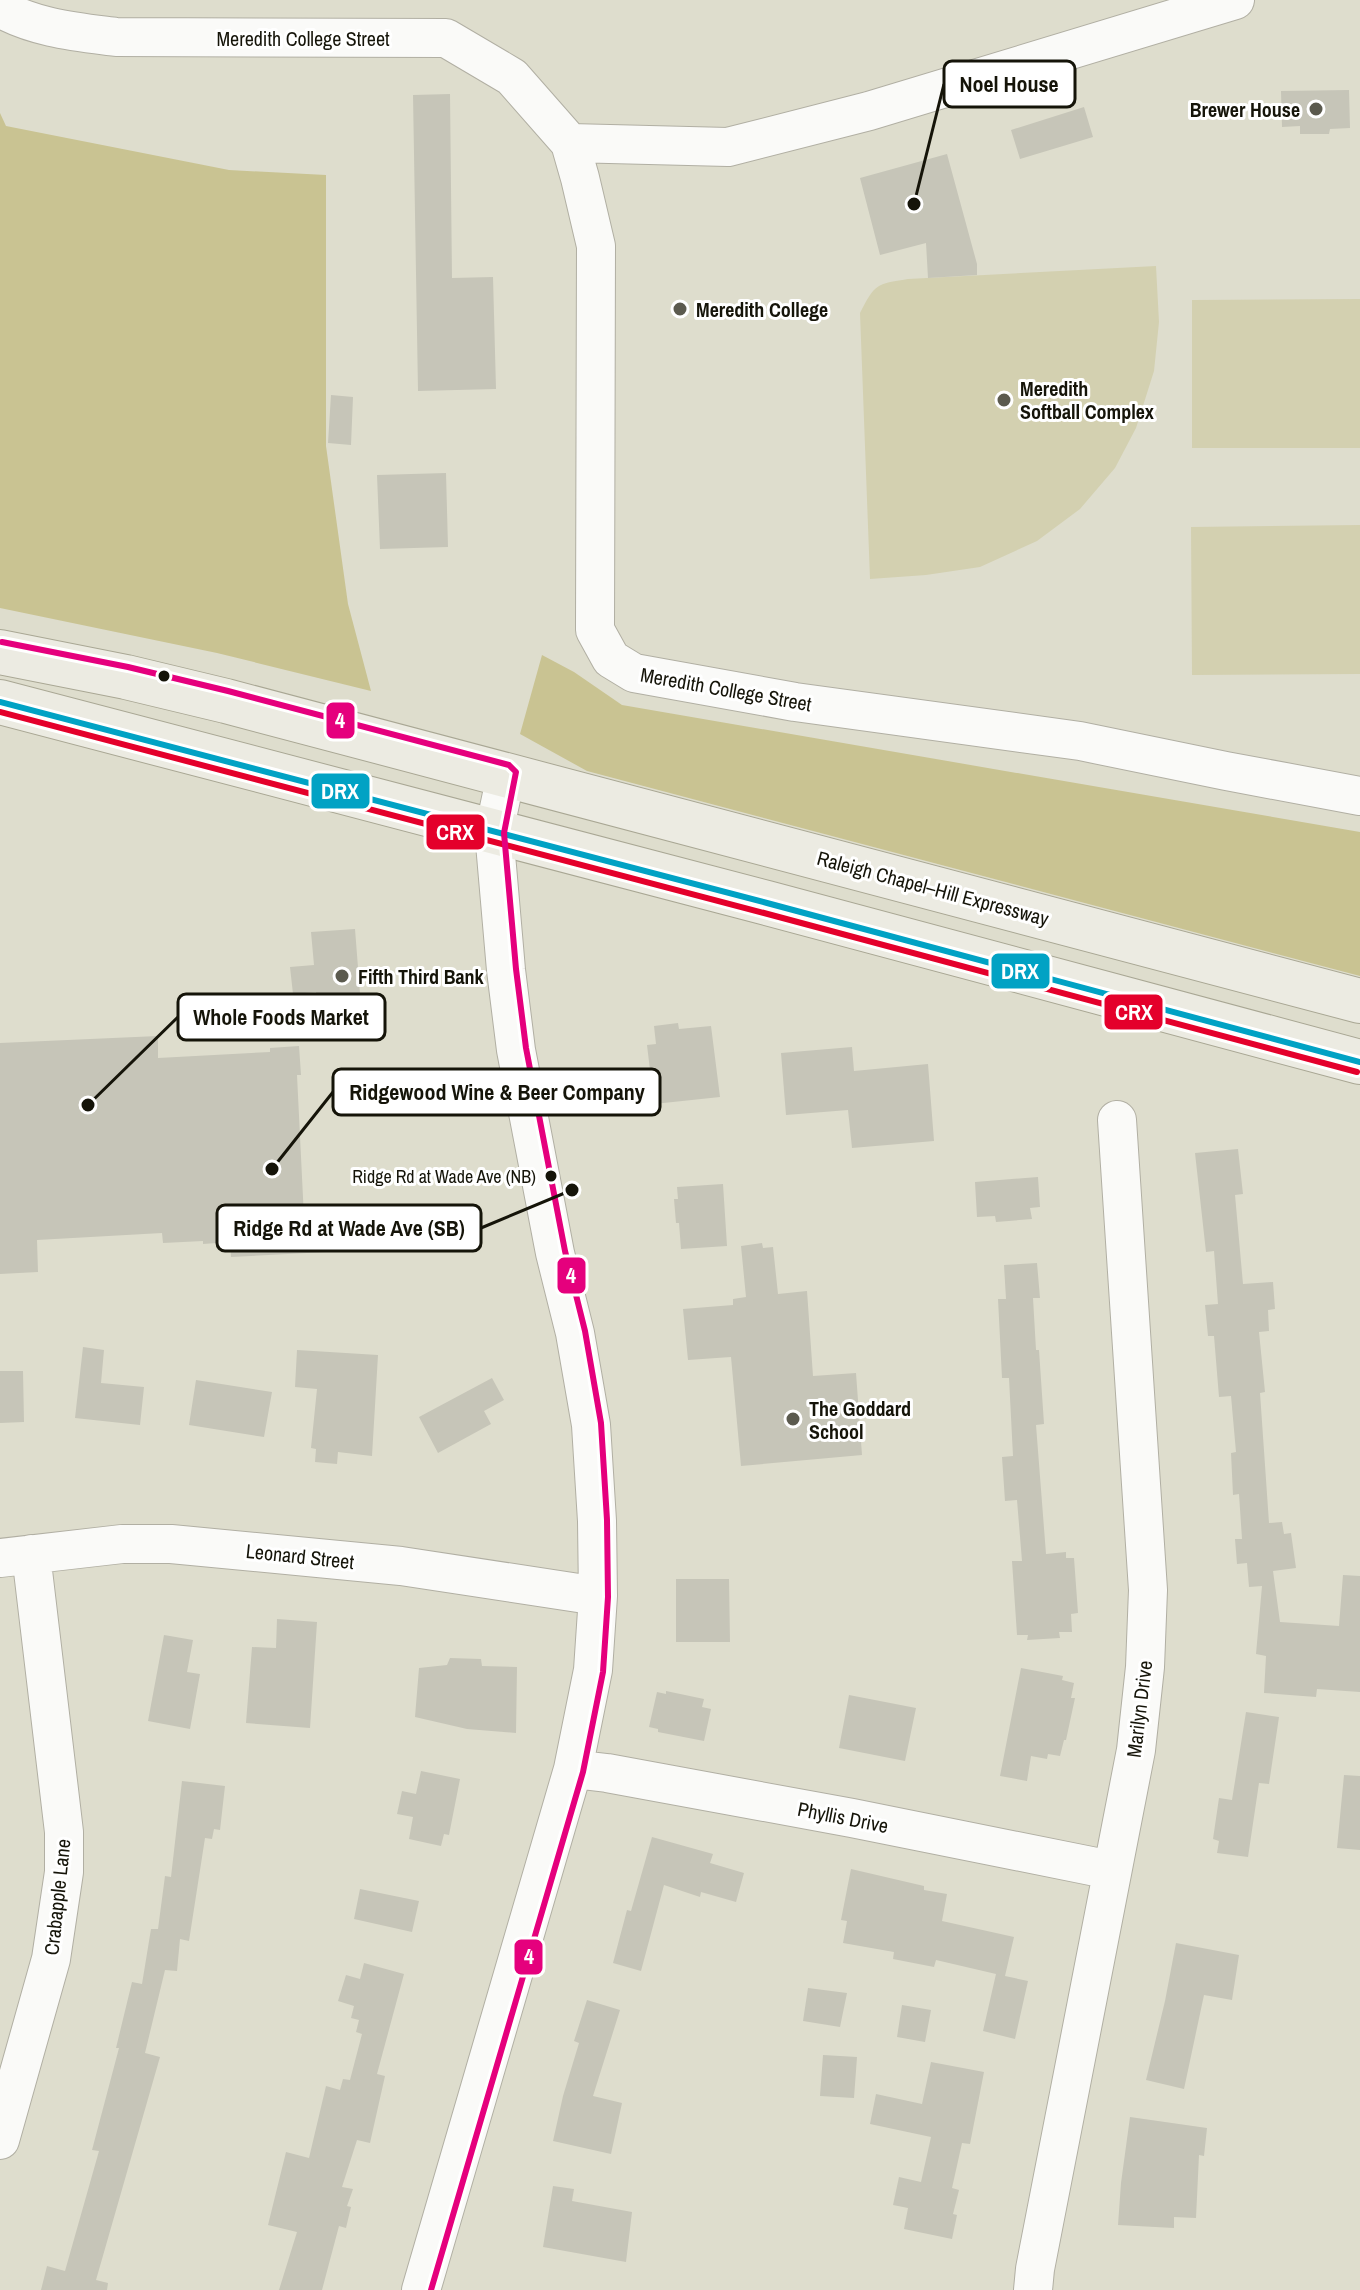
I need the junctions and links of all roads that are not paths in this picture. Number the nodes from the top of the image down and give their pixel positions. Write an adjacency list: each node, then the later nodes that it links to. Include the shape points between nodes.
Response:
1 (1235, 0): 3 (street, via 869,111 728,147)
2 (0, 8): 3 (street, Meredith College Street, via 68,31 116,37 446,38 512,77)
3 (570, 143): 7 (street, Meredith College Street, via 596,246 595,630 611,659 634,673 701,686 1080,741)
4 (0, 652): 6 (main road, Raleigh Chapel–Hill Expressway, via 226,701)
5 (0, 702): 8 (main road)
6 (506, 775): 8 (street); 9 (main road, Raleigh Chapel–Hill Expressway)
7 (1360, 796)
8 (494, 832): 10 (main road); 13 (street, via 516,1050 591,1425)
9 (1360, 1001)
10 (1360, 1062)
11 (1117, 1120): 15 (street, Marilyn Drive, via 1148,1590 1136,1750)
12 (15, 1556): 13 (street, Leonard Street, via 171,1544 401,1566); 16 (street, Crabapple Lane, via 64,1832 64,1872 51,1959)
13 (598, 1596): 14 (street, via 593,1670)
14 (573, 1769): 15 (street, Phyllis Drive); 17 (street)
15 (1111, 1870): 18 (street, Marilyn Drive)
16 (1, 2136)
17 (421, 2290)
18 (1033, 2290)

